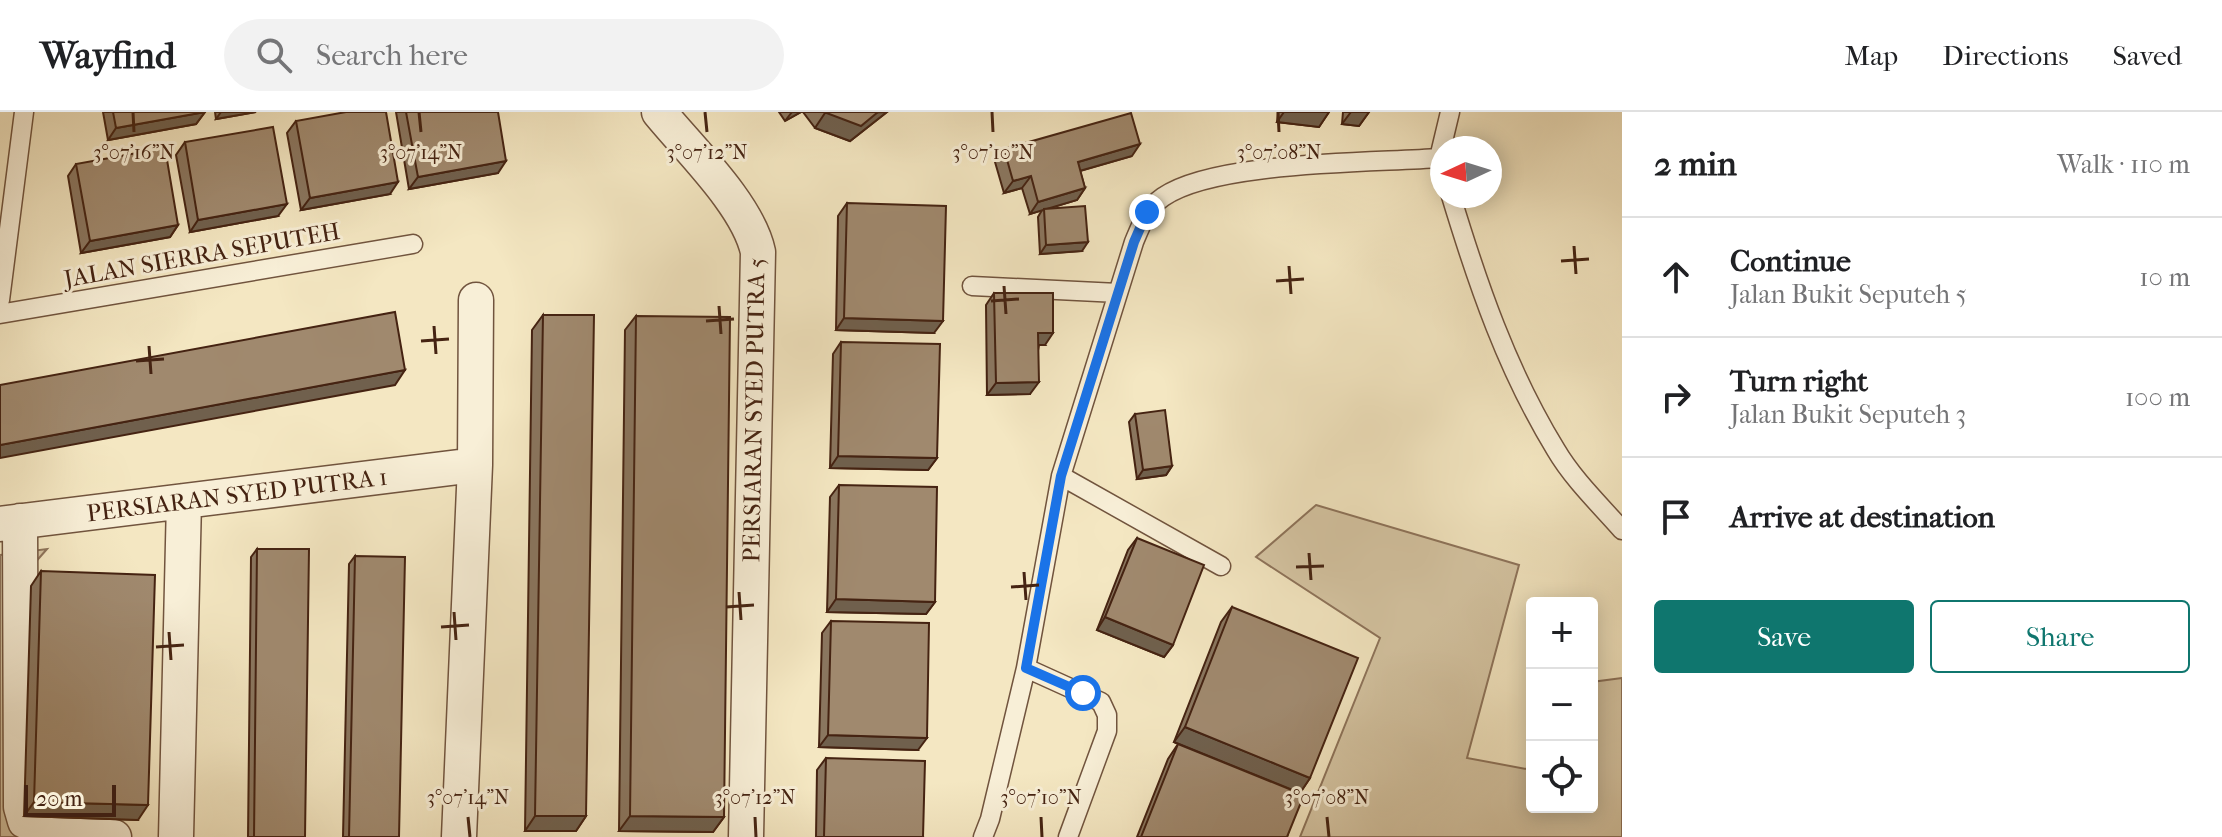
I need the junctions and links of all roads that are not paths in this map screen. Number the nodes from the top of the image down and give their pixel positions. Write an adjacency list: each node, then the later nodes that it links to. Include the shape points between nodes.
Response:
1 (24, 112): 10 (lane)
2 (659, 112): 23 (street, PERSIARAN SYED PUTRA 5, via 754,232 758,252)
3 (1450, 112): 4 (lane)
4 (1446, 136)
5 (1430, 162): 9 (lane, via 1240,171 1184,186 1147,212)
6 (1455, 208): 17 (lane, via 1484,303 1512,370 1557,453)
7 (413, 244): 12 (lane, JALAN SIERRA SEPUTEH)
8 (972, 286): 9 (lane)
9 (1118, 293): 14 (lane)
10 (0, 300)
11 (476, 300): 13 (street)
12 (0, 314)
13 (475, 465): 15 (street, PERSIARAN SYED PUTRA 1); 22 (street)
14 (1061, 476): 18 (lane); 19 (lane)
15 (184, 501): 16 (street, PERSIARAN SYED PUTRA 1); 21 (street)
16 (10, 523): 20 (street, via 25,821)
17 (1622, 530)
18 (1221, 566)
19 (1026, 668): 24 (lane); 25 (lane, via 1101,702 1107,715 1107,731)
20 (114, 837)
21 (176, 837)
22 (459, 837)
23 (746, 837)
24 (983, 837)
25 (1068, 837)

